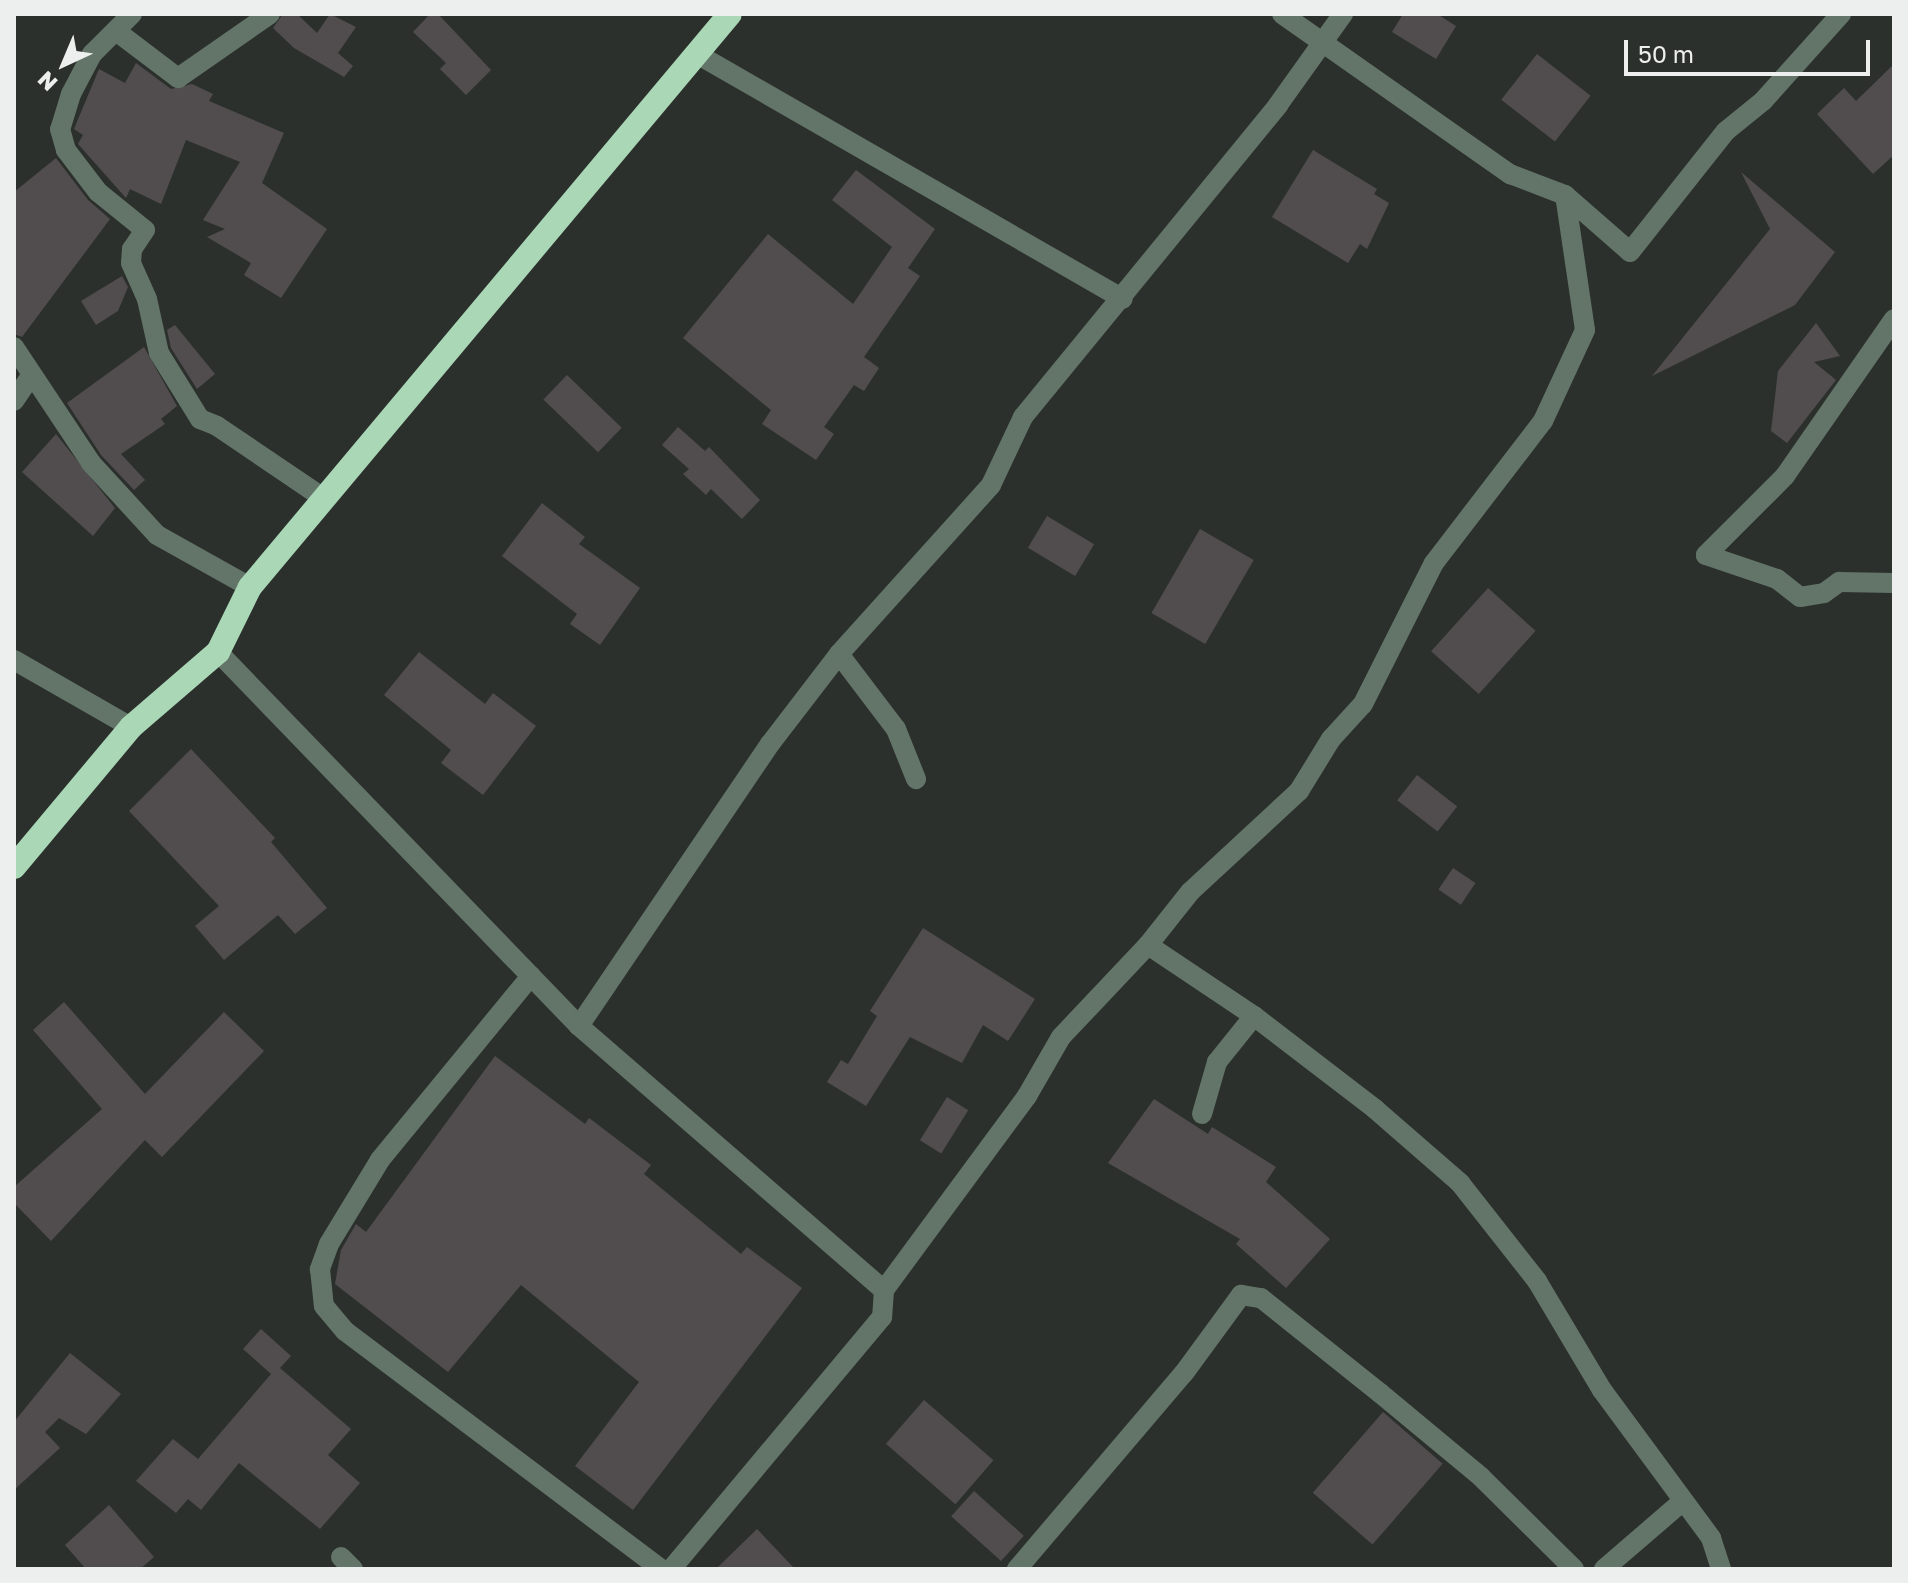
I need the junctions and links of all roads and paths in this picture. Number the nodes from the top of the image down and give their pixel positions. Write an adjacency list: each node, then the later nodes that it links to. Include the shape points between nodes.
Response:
1 (132, 14): 7 (street)
2 (270, 14): 7 (street, via 178,78)
3 (730, 14): 9 (highway)
4 (1282, 14): 8 (street)
5 (1343, 14): 8 (street)
6 (1841, 14): 10 (street, via 1763,101 1726,131 1630,252)
7 (116, 31): 16 (street, via 92,54 71,94 60,129 66,150 98,192 145,230 132,249 131,263 147,299 159,353 200,419)
8 (1322, 44): 10 (street, via 1510,174); 11 (street)
9 (697, 54): 11 (street); 16 (highway)
10 (1565, 195): 25 (street, via 1585,330 1543,421 1434,563 1363,704 1331,739 1299,791 1190,892)
11 (1123, 299): 20 (street, via 1023,417 991,485)
12 (1894, 319): 17 (street, via 1785,476 1706,555 1777,579 1800,597 1824,593 1839,582)
13 (14, 347): 14 (street)
14 (30, 377): 15 (street); 18 (street, via 91,463 157,535)
15 (14, 401)
16 (325, 499): 18 (highway)
17 (1894, 583)
18 (250, 587): 19 (highway)
19 (218, 652): 22 (highway); 26 (street)
20 (839, 654): 23 (street, via 896,729); 28 (street, via 770,744)
21 (14, 660): 22 (street)
22 (131, 727): 24 (highway)
23 (916, 779)
24 (14, 867)
25 (1148, 945): 27 (street); 30 (street, via 1061,1037 1027,1096)
26 (531, 976): 28 (street); 32 (street, via 380,1160 329,1244 320,1269 324,1306 345,1331)
27 (1254, 1016): 29 (street, via 1217,1062); 31 (street, via 1460,1183 1537,1281 1602,1390)
28 (579, 1026): 30 (street)
29 (1202, 1114)
30 (884, 1290): 33 (street, via 882,1317)
31 (1683, 1501): 36 (street); 37 (street, via 1711,1538)
32 (661, 1569)
33 (671, 1569)
34 (1017, 1569): 35 (street, via 1184,1373 1241,1295 1261,1298 1380,1393 1481,1477)
35 (1574, 1569)
36 (1604, 1569)
37 (1721, 1569)

